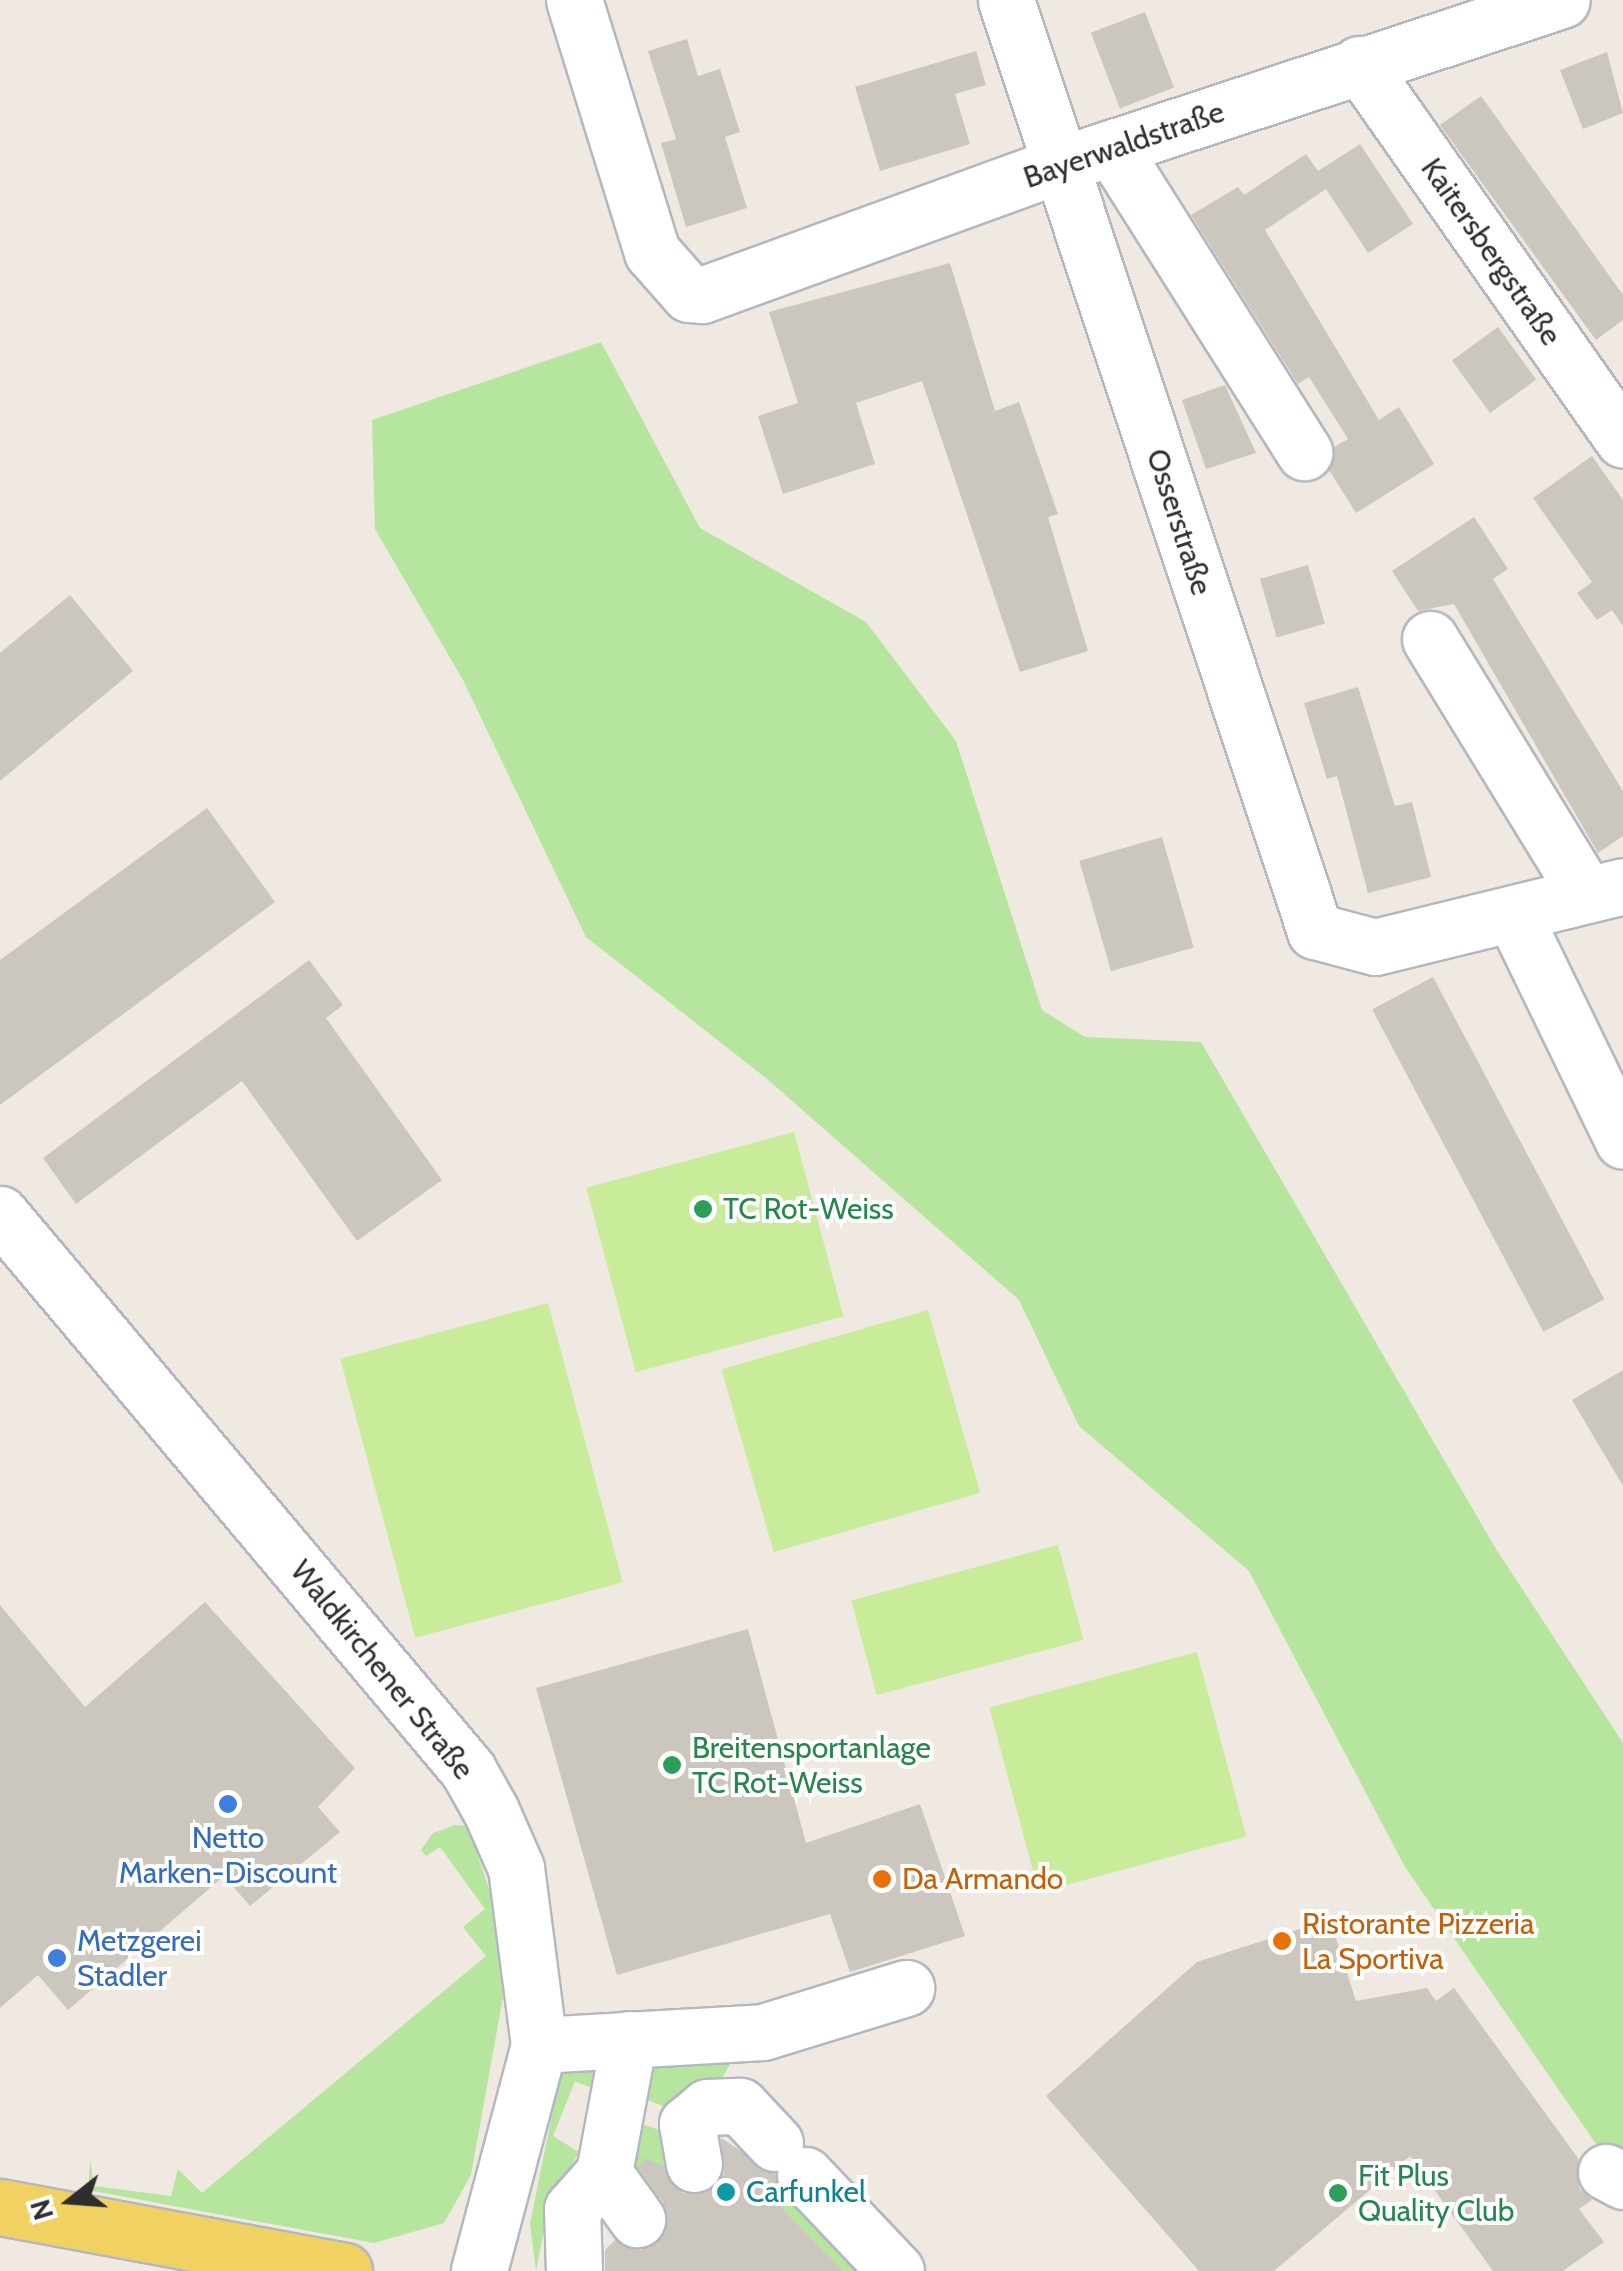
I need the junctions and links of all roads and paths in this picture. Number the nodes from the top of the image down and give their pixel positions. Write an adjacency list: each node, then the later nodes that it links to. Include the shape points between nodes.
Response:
1 (574, 0): 6 (street, Bayerwaldstraße, via 652,252 689,294 719,294)
2 (1006, 0): 6 (street, Osserstraße)
3 (1562, 0): 4 (street, Bayerwaldstraße)
4 (1359, 64): 5 (street, Bayerwaldstraße); 7 (street, Kaitersbergstraße)
5 (1112, 148): 6 (street, Bayerwaldstraße); 8 (street)
6 (1060, 165): 11 (street, Osserstraße, via 1315,931 1374,947)
7 (1623, 440)
8 (1304, 452)
9 (1430, 640): 10 (street)
10 (1605, 890): 11 (street)
11 (1513, 914): 12 (street)
12 (1623, 1141)
13 (0, 1214): 16 (street, Waldkirchener Straße, via 468,1770 516,1868)
14 (906, 1988): 15 (street, via 763,2032)
15 (629, 2040): 16 (street); 17 (street)
16 (539, 2044): 22 (street, Waldkirchener Straße)
17 (619, 2107): 18 (street, via 603,2147); 24 (street, via 690,2144 707,2106 733,2104)
18 (604, 2173): 20 (street); 23 (street, via 572,2209)
19 (0, 2207): 21 (main road)
20 (636, 2219)
21 (344, 2271)
22 (478, 2271)
23 (574, 2271)
24 (896, 2271)

